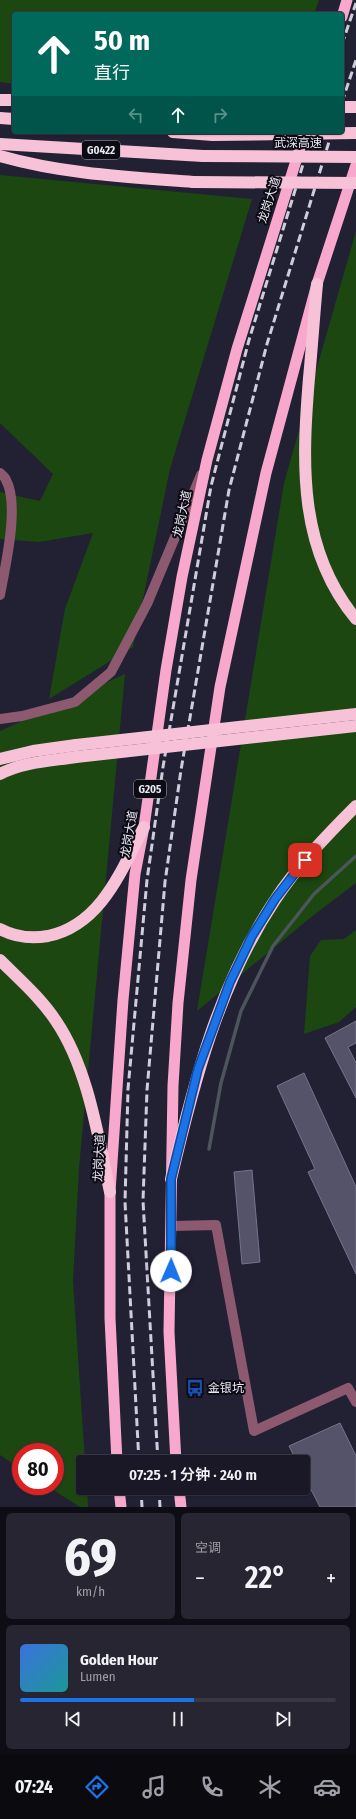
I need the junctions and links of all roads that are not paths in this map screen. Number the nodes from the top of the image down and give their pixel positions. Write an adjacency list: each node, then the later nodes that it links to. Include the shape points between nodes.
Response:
1 (348, 0): 2 (highway)
2 (344, 12)
3 (0, 100): 4 (highway)
4 (12, 100)
5 (344, 107): 6 (highway)
6 (356, 107)
7 (0, 118): 8 (highway)
8 (12, 119)
9 (344, 133): 10 (highway, 武深高速, bridge)
10 (356, 133)
11 (200, 134): 12 (highway, 武深高速, bridge)
12 (284, 134)
13 (304, 134): 20 (highway, 龙岗大道 / G205, via 239,341)
14 (0, 144): 16 (highway, 武深高速 / G0422, bridge, via 203,156)
15 (0, 156): 18 (highway, bridge, via 30,164 103,175 193,182)
16 (356, 157)
17 (356, 165): 19 (highway)
18 (356, 183)
19 (317, 284): 23 (highway, via 304,449 306,492 314,539 327,576 342,602); 34 (highway, via 266,473 220,687 191,880 178,1003)
20 (207, 460): 25 (street, via 147,604 111,672 75,702); 31 (highway, 龙岗大道 / G205, via 182,577 166,670)
21 (0, 473): 22 (street, via 6,480 13,505 8,554)
22 (0, 595)
23 (356, 619)
24 (356, 714): 27 (highway, bridge)
25 (0, 719)
26 (356, 726): 27 (highway, bridge)
27 (76, 751): 28 (highway, via 33,751); 29 (highway, via 8,769)
28 (0, 759)
29 (0, 774)
30 (356, 806): 34 (highway, via 305,860 275,899 252,936 230,982 198,1069)
31 (144, 827): 32 (highway, via 103,902 77,924 37,938 20,937); 35 (highway, 龙岗大道 / G205, via 135,874 122,1000)
32 (0, 929)
33 (0, 960): 35 (highway, via 42,1002 66,1038 85,1086)
34 (171, 1179): 36 (highway)
35 (110, 1192): 38 (highway, 龙岗大道 / G205, via 110,1318)
36 (172, 1226): 37 (street, via 216,1225 254,1431 348,1388); 39 (highway, via 169,1332)
37 (356, 1402)
38 (117, 1455)
39 (176, 1455)
40 (120, 1495): 42 (highway)
41 (180, 1495): 43 (highway)
42 (121, 1507)
43 (181, 1507)

